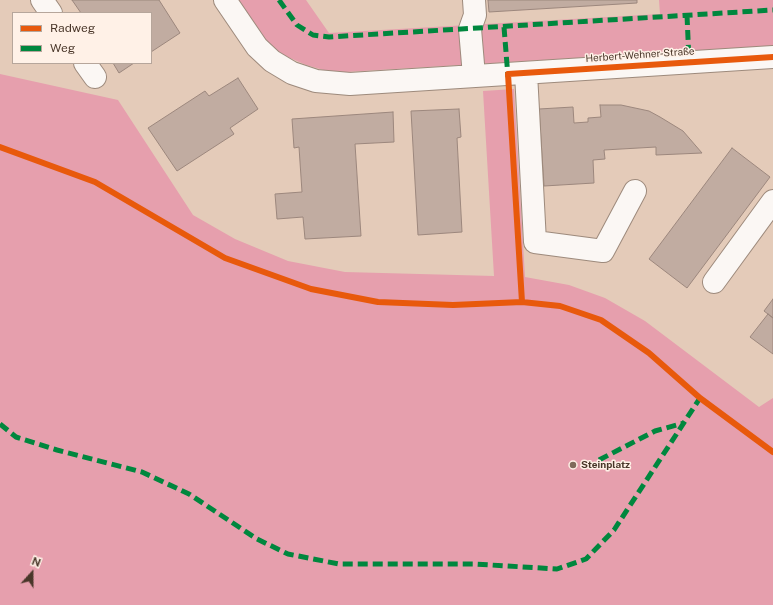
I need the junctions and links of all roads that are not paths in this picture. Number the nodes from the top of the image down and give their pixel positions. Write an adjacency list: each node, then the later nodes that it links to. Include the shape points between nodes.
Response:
1 (42, 0): 4 (street)
2 (225, 0): 7 (street, Herbert-Wehner-Straße, via 257,47 272,62 316,81 350,84)
3 (474, 0): 7 (street, via 475,15 470,29)
4 (50, 12)
5 (773, 57): 6 (street, Herbert-Wehner-Straße)
6 (526, 73): 7 (street, Herbert-Wehner-Straße); 8 (street, via 534,242 603,251)
7 (474, 76)
8 (635, 191)
9 (773, 201): 10 (street)
10 (714, 282)

